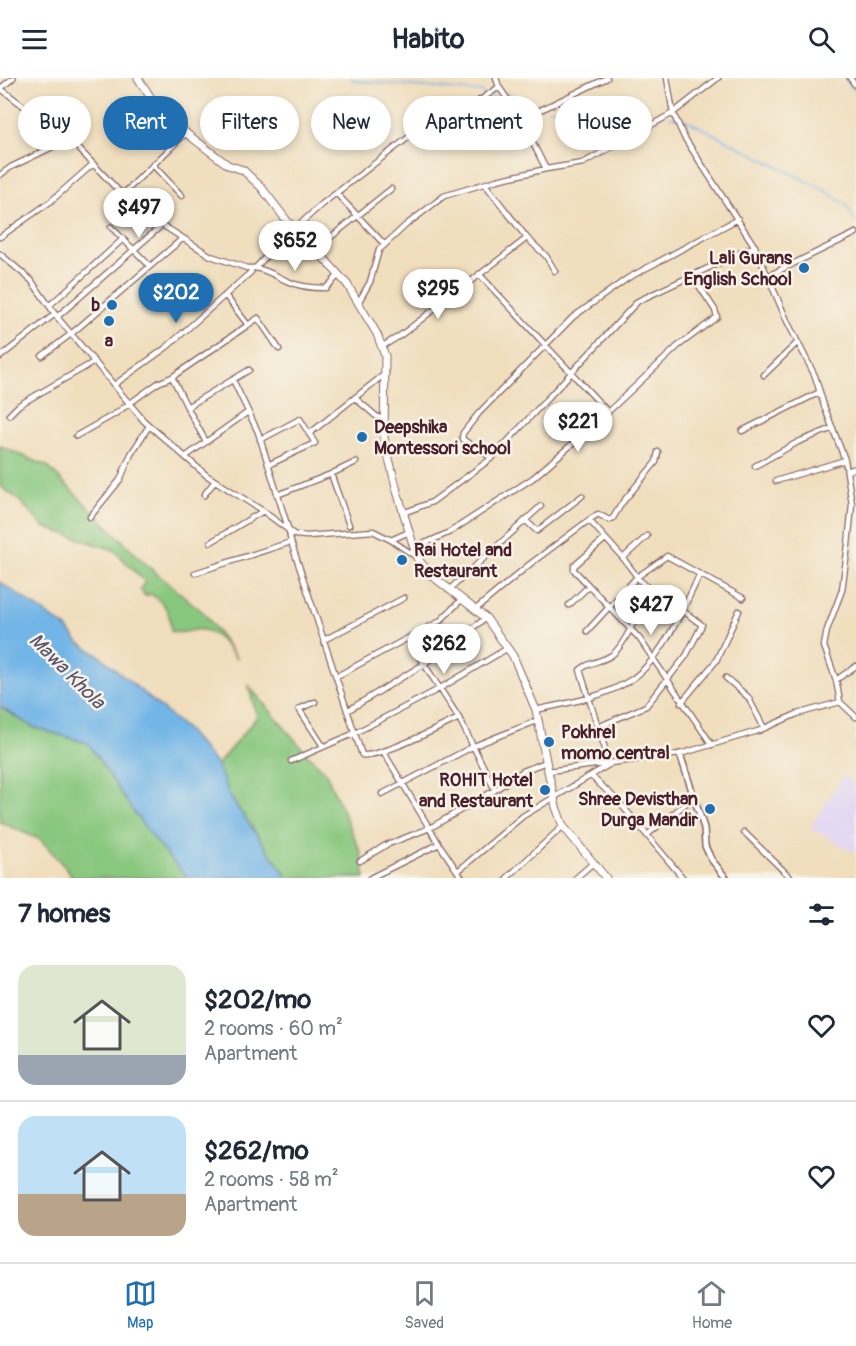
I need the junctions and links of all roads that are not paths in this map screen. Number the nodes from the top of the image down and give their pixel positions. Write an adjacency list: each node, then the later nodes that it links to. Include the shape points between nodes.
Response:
1 (13, 78): 10 (street)
2 (138, 78): 11 (main road)
3 (496, 78): 9 (street)
4 (607, 78): 14 (street)
5 (668, 78): 15 (street)
6 (718, 78): 15 (street)
7 (850, 78): 8 (street)
8 (856, 86)
9 (499, 87): 12 (street); 27 (street, via 424,139 409,137)
10 (0, 88): 13 (street)
11 (150, 96)
12 (505, 96)
13 (18, 101)
14 (543, 109)
15 (673, 113): 23 (street, via 583,163); 31 (street)
16 (188, 135): 34 (main road, via 228,165 243,170)
17 (46, 150): 24 (street)
18 (79, 150): 21 (street)
19 (168, 150): 22 (street)
20 (536, 150): 23 (street)
21 (93, 164): 28 (street); 36 (street, via 50,202)
22 (153, 165): 28 (street); 29 (street)
23 (546, 169): 25 (street)
24 (0, 175)
25 (485, 184): 37 (street); 40 (street, via 444,196)
26 (391, 189): 30 (street)
27 (337, 194): 30 (street); 34 (street)
28 (122, 195): 32 (street)
29 (182, 196)
30 (358, 215): 40 (street); 42 (street)
31 (738, 219): 41 (street); 60 (street, via 628,278 573,317)
32 (162, 225): 39 (street); 43 (street)
33 (111, 227): 38 (street)
34 (294, 230): 42 (main road); 46 (street)
35 (856, 233): 51 (street)
36 (0, 237)
37 (527, 238): 47 (street); 48 (street)
38 (123, 239): 43 (street); 54 (street)
39 (182, 239): 45 (street); 46 (street, via 211,256)
40 (385, 244): 53 (street)
41 (755, 246): 50 (street); 51 (street)
42 (316, 249): 49 (main road)
43 (134, 250): 45 (street); 55 (street)
44 (0, 254): 54 (street, via 31,280)
45 (150, 266): 57 (street)
46 (253, 268): 49 (street, via 317,288 326,288); 52 (street)
47 (555, 271)
48 (479, 274): 59 (street); 60 (street)
49 (339, 275): 53 (main road)
50 (692, 275): 67 (street, via 638,301); 77 (street, via 717,317 678,346)
51 (768, 276): 58 (street)
52 (225, 295): 56 (street); 71 (street, via 167,347)
53 (358, 303): 59 (main road)
54 (49, 306): 55 (street)
55 (56, 316): 57 (street); 63 (street)
56 (249, 325): 61 (street, via 258,318); 69 (street)
57 (71, 334): 62 (street); 64 (street)
58 (797, 343): 68 (street); 72 (street)
59 (383, 346): 66 (main road)
60 (546, 346): 67 (street); 89 (street, via 463,433 465,441)
61 (279, 349)
62 (42, 356)
63 (0, 357)
64 (94, 362): 71 (street); 78 (street, via 19,405)
65 (249, 370): 70 (street)
66 (386, 373): 73 (street); 79 (main road)
67 (570, 373): 77 (street); 89 (street)
68 (764, 375)
69 (172, 377): 74 (street); 75 (street)
70 (233, 380): 75 (street); 76 (street)
71 (114, 385): 74 (street)
72 (820, 392): 81 (street); 82 (street)
73 (356, 398): 79 (street); 83 (street)
74 (129, 404): 80 (street); 84 (street)
75 (187, 407): 86 (street)
76 (248, 412): 85 (street); 86 (street)
77 (608, 412): 116 (street, via 532,478 450,532)
78 (9, 415)
79 (384, 420): 104 (main road, via 384,438)
80 (149, 426): 88 (street); 105 (street, via 120,480)
81 (833, 428): 90 (street); 93 (street)
82 (742, 431)
83 (309, 434): 85 (street, via 300,419); 92 (street, via 315,443)
84 (76, 436)
85 (260, 440): 92 (street)
86 (206, 442): 88 (street)
87 (658, 452): 107 (street, via 656,462 611,520 598,514)
88 (185, 457): 97 (street)
89 (492, 458): 104 (street, via 432,502)
90 (845, 460): 95 (street); 98 (street)
91 (356, 462): 96 (street)
92 (268, 465): 100 (street)
93 (755, 466)
94 (856, 468): 95 (street)
95 (847, 471): 145 (street, via 852,504 842,590 824,646)
96 (331, 474): 100 (street); 108 (street)
97 (215, 481): 99 (street); 103 (street)
98 (777, 481)
99 (204, 495)
100 (277, 495): 109 (street)
101 (582, 496): 106 (street, via 537,531)
102 (541, 506): 106 (street)
103 (263, 511): 109 (street); 114 (street)
104 (403, 513): 110 (main road)
105 (90, 517)
106 (525, 520): 124 (street)
107 (589, 520): 112 (street); 130 (street)
108 (349, 525)
109 (289, 531): 113 (street, via 307,536 373,531); 115 (street)
110 (409, 532): 113 (street); 116 (main road)
111 (647, 536): 118 (street)
112 (605, 538): 118 (street); 123 (street, via 574,568)
113 (391, 540): 117 (street)
114 (212, 542)
115 (291, 542): 119 (street); 137 (street)
116 (413, 546): 117 (main road)
117 (417, 558): 124 (main road)
118 (623, 558): 121 (street)
119 (195, 573)
120 (700, 574): 121 (street, via 667,556); 126 (street); 131 (street)
121 (637, 577): 122 (street); 129 (street)
122 (642, 582): 131 (street, via 665,603); 134 (street, via 647,593)
123 (589, 586): 128 (street); 129 (street)
124 (449, 590): 127 (main road)
125 (405, 598): 137 (street)
126 (743, 598)
127 (462, 599): 130 (main road); 136 (street, via 440,621)
128 (569, 605)
129 (608, 607): 134 (street); 135 (street)
130 (476, 609): 133 (main road)
131 (682, 609): 139 (street); 144 (street, via 702,627)
132 (739, 611): 150 (street, via 716,661)
133 (486, 618): 138 (main road); 140 (street)
134 (630, 629): 139 (street); 147 (street, via 616,652 581,668)
135 (587, 631)
136 (408, 638): 140 (street); 142 (street)
137 (324, 640): 142 (street)
138 (508, 648): 146 (street); 151 (main road)
139 (654, 659): 144 (street); 147 (street, via 628,682)
140 (424, 664): 146 (street); 152 (street)
141 (856, 666): 145 (street)
142 (337, 676): 152 (street)
143 (726, 678): 157 (street, via 748,697)
144 (667, 680): 150 (street); 156 (street, via 646,706)
145 (836, 680): 149 (street)
146 (439, 689): 154 (street); 158 (street)
147 (588, 698): 151 (street); 156 (street)
148 (315, 702): 160 (street, via 299,709)
149 (840, 702): 153 (street); 157 (street)
150 (681, 703): 159 (street)
151 (536, 710): 155 (main road)
152 (347, 711): 158 (street)
153 (856, 717)
154 (459, 718): 161 (street); 162 (street)
155 (539, 720): 161 (street); 165 (main road)
156 (598, 727): 166 (street)
157 (764, 728): 159 (street)
158 (355, 734): 160 (street); 162 (street, via 362,755)
159 (712, 745): 163 (street)
160 (323, 746): 164 (street)
161 (474, 746): 169 (street); 170 (street)
162 (383, 751): 169 (street)
163 (680, 754): 166 (street); 172 (street)
164 (291, 761)
165 (546, 762): 167 (main road); 170 (street, via 523,771)
166 (610, 764): 167 (street); 168 (street)
167 (548, 771): 173 (main road)
168 (591, 776): 173 (street); 177 (street)
169 (404, 784): 171 (street); 175 (street)
170 (495, 790): 175 (street)
171 (382, 794)
172 (695, 796): 177 (street); 188 (street, via 705,846)
173 (554, 799): 174 (main road); 181 (street, via 523,816)
174 (563, 826): 180 (main road); 184 (street)
175 (430, 828): 178 (street); 179 (street, via 386,845)
176 (744, 832): 189 (street)
177 (647, 835): 187 (street)
178 (439, 844): 181 (street); 182 (street)
179 (360, 861)
180 (593, 863): 185 (street); 186 (main road)
181 (458, 871): 183 (street)
182 (370, 878)
183 (462, 878)
184 (507, 878)
185 (576, 878)
186 (606, 878)
187 (683, 878)
188 (726, 878)
189 (791, 878)

